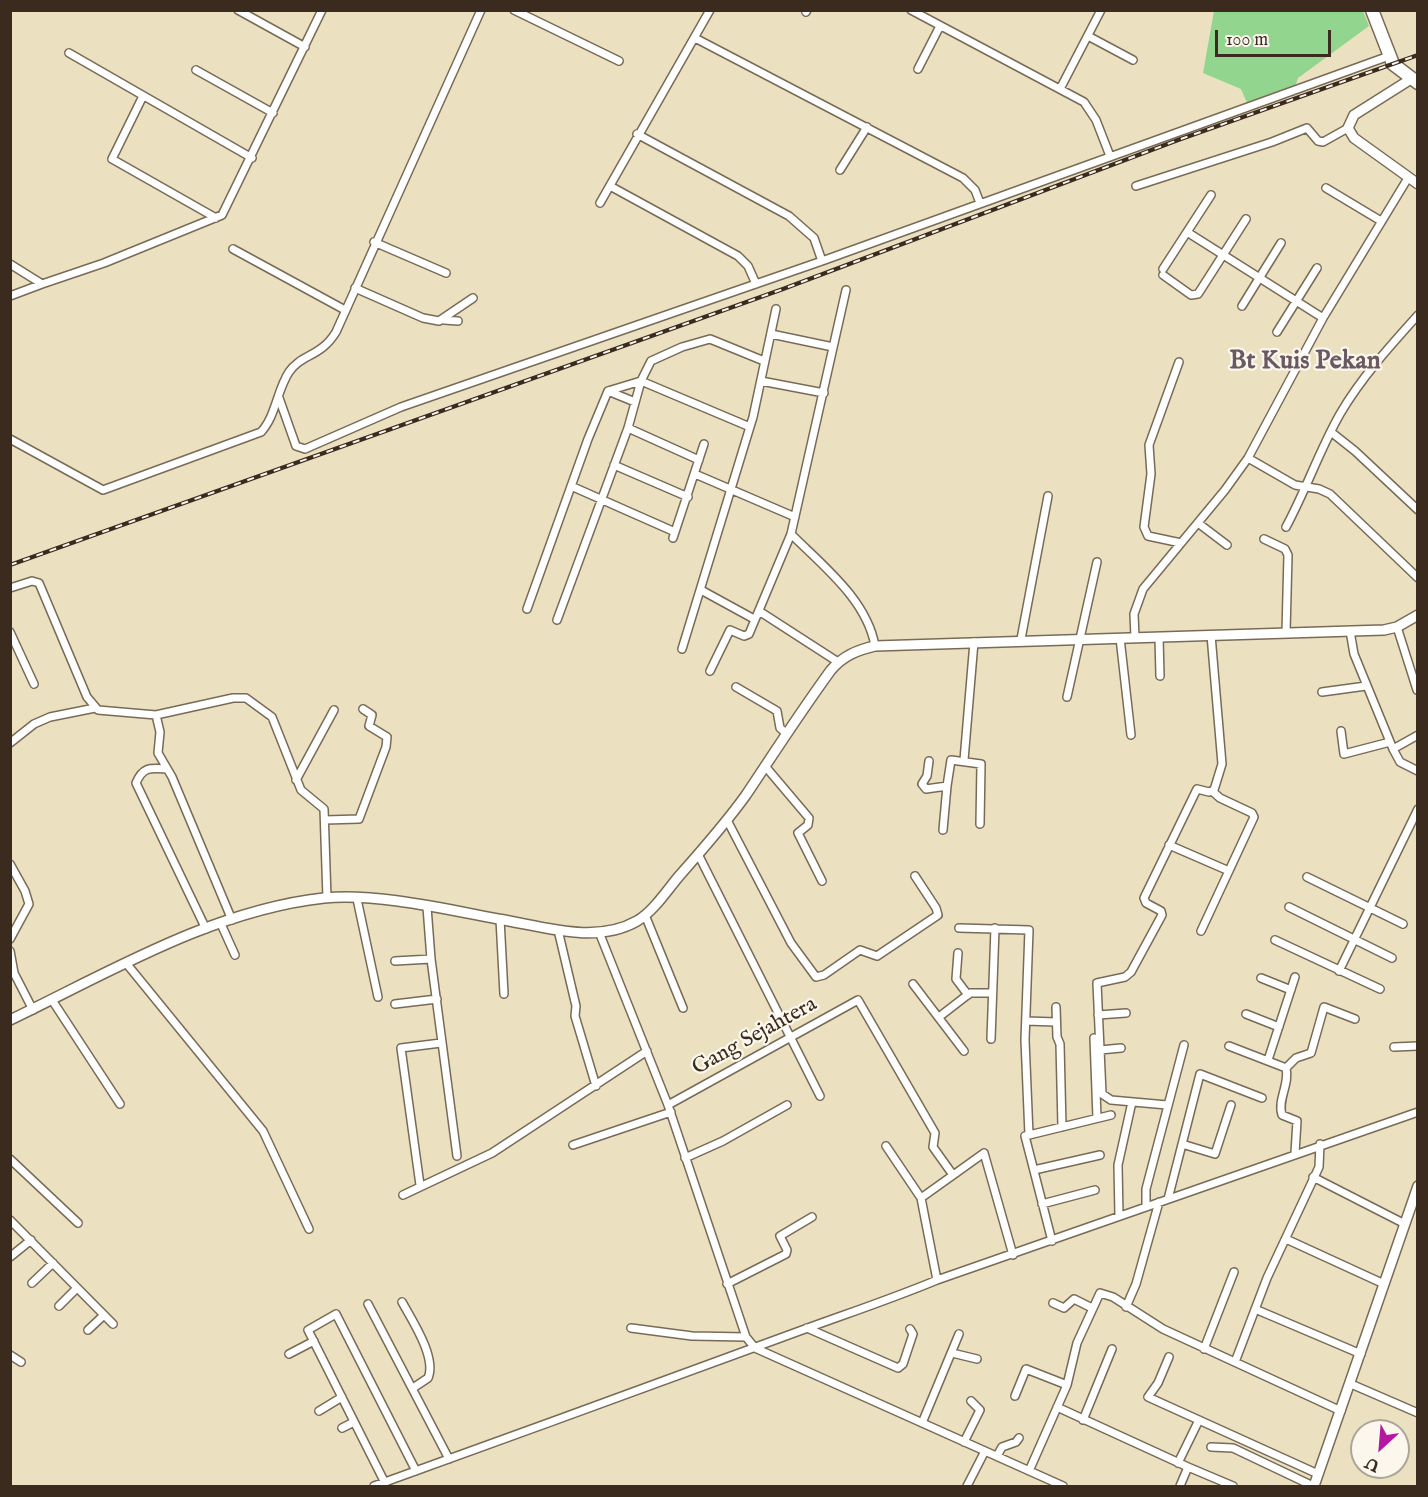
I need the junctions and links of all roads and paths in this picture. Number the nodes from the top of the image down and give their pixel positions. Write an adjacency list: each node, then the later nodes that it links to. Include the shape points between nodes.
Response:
1 (238, 10): 12 (street)
2 (322, 10): 12 (street)
3 (481, 10): 41 (street)
4 (514, 10): 16 (street)
5 (710, 10): 11 (street)
6 (911, 10): 9 (street)
7 (1101, 10): 10 (street)
8 (1372, 10): 14 (highway)
9 (940, 26): 17 (street); 20 (street)
10 (1088, 36): 15 (street); 20 (street)
11 (695, 38): 23 (street); 25 (street)
12 (305, 47): 22 (street)
13 (69, 53): 21 (street)
14 (1389, 56): 19 (highway); 26 (street)
15 (1133, 60)
16 (619, 61)
17 (918, 69)
18 (196, 70): 22 (street)
19 (1414, 81): 24 (street, via 1354,115)
20 (1060, 89): 26 (street, via 1090,108)
21 (143, 96): 27 (street); 37 (street, via 112,159)
22 (273, 113): 27 (street)
23 (867, 127): 28 (street); 36 (street, via 963,178 975,190)
24 (1348, 128): 29 (street, via 1354,138); 32 (street, via 1323,142 1307,128)
25 (638, 134): 31 (street); 45 (street, via 789,216 814,238)
26 (1110, 156): 36 (street)
27 (252, 158): 37 (street, via 225,211)
28 (840, 170)
29 (1408, 178): 30 (street); 39 (street)
30 (1418, 184)
31 (609, 186): 35 (street); 51 (street, via 734,253 746,262)
32 (1136, 186)
33 (1326, 188): 39 (street)
34 (1211, 195): 40 (street)
35 (600, 203)
36 (980, 203): 45 (street)
37 (216, 218): 50 (street)
38 (1246, 219): 44 (street)
39 (1381, 221): 61 (street)
40 (1187, 232): 44 (street); 44 (street, via 1163,272 1195,295)
41 (374, 242): 48 (street); 52 (street)
42 (1281, 243): 49 (street)
43 (233, 249): 59 (street)
44 (1224, 257): 49 (street)
45 (822, 261): 51 (street)
46 (10, 264): 50 (street)
47 (1317, 268): 56 (street)
48 (446, 273)
49 (1260, 279): 56 (street); 57 (street)
50 (42, 284): 54 (street)
51 (756, 284): 72 (street, via 401,406 305,449 296,446)
52 (355, 288): 55 (street, via 423,318 439,321); 59 (street); 62 (street, via 417,314)
53 (846, 290): 65 (street)
54 (10, 296)
55 (473, 298)
56 (1294, 302): 61 (street); 63 (street)
57 (1242, 306)
58 (776, 309): 64 (street)
59 (345, 310): 72 (street, via 330,342 288,373)
60 (1418, 315): 76 (street, via 1349,401)
61 (1323, 318): 79 (street)
62 (458, 321)
63 (1277, 332)
64 (771, 334): 65 (street); 66 (street)
65 (833, 347): 71 (street)
66 (764, 361): 68 (street, via 707,339 654,357); 69 (street)
67 (1179, 362): 95 (street, via 1149,446 1151,474 1144,526 1148,537)
68 (641, 381): 70 (street); 73 (street); 74 (street)
69 (760, 381): 71 (street); 74 (street)
70 (608, 391): 73 (street); 83 (street)
71 (824, 393): 90 (street)
72 (279, 398): 77 (street, via 261,432 103,490)
73 (635, 402): 75 (street)
74 (750, 427): 84 (street)
75 (628, 428): 80 (street); 81 (street)
76 (1331, 432): 85 (street); 89 (street)
77 (10, 439)
78 (704, 444): 80 (street)
79 (1248, 458): 85 (street); 91 (street)
80 (699, 460): 82 (street)
81 (614, 465): 87 (street); 88 (street)
82 (695, 474): 84 (street); 87 (street)
83 (571, 486): 88 (street); 101 (street)
84 (731, 488): 90 (street); 100 (street)
85 (1307, 488): 92 (street); 98 (street, via 1319,489 1334,498)
86 (1048, 496): 115 (street)
87 (688, 497): 88 (street, via 674,535)
88 (601, 500): 105 (street)
89 (1418, 510)
90 (795, 518): 93 (street)
91 (1198, 523): 95 (street); 96 (street)
92 (1286, 527)
93 (791, 534): 102 (street); 117 (street, via 831,573 867,618)
94 (1264, 539): 109 (street, via 1285,549 1288,555)
95 (1181, 543): 111 (street, via 1138,598)
96 (1227, 545)
97 (1097, 562): 113 (street)
98 (1418, 578)
99 (10, 588): 128 (street, via 32,581 39,583)
100 (701, 590): 104 (street); 118 (street)
101 (527, 609)
102 (759, 610): 104 (street); 119 (street)
103 (1418, 615): 106 (street)
104 (754, 619): 120 (street, via 747,635 734,629 729,631)
105 (557, 620)
106 (1397, 627): 107 (street); 125 (street)
107 (1350, 631): 109 (street); 123 (street)
108 (10, 632): 122 (street)
109 (1286, 632): 110 (street)
110 (1211, 635): 112 (street); 145 (street, via 1222,764)
111 (1135, 637): 112 (street); 114 (street)
112 (1159, 637): 121 (street)
113 (1082, 638): 114 (street); 115 (street); 127 (street)
114 (1120, 638): 134 (street)
115 (1021, 639): 116 (street)
116 (975, 642): 117 (street); 138 (street)
117 (875, 646): 119 (street, via 860,649)
118 (682, 649)
119 (838, 662): 133 (street)
120 (710, 671)
121 (1160, 676)
122 (34, 684)
123 (1366, 686): 126 (street); 137 (street)
124 (736, 687): 133 (street, via 777,711 780,728)
125 (1417, 690)
126 (1322, 692)
127 (1067, 697)
128 (95, 708): 131 (street); 136 (street, via 50,717)
129 (363, 709): 147 (street, via 372,715 369,726 387,737 386,747 359,819)
130 (334, 710): 143 (street)
131 (156, 715): 141 (street, via 159,753); 143 (street, via 246,698 272,717)
132 (1341, 731): 137 (street, via 1344,754)
133 (787, 734): 140 (street)
134 (1131, 735)
135 (1418, 735): 137 (street)
136 (12, 740)
137 (1391, 746): 142 (street, via 1400,762)
138 (964, 760): 144 (street, via 950,760); 149 (street, via 981,764)
139 (928, 761): 144 (street, via 923,786)
140 (765, 765): 148 (street); 157 (street, via 809,818 808,825 798,833)
141 (167, 769): 165 (street); 170 (street, via 147,768 136,783)
142 (1418, 771)
143 (296, 780): 147 (street, via 306,796 323,807)
144 (947, 786): 150 (street)
145 (1212, 791): 151 (street, via 1197,789); 154 (street, via 1254,817)
146 (1418, 809): 162 (street)
147 (325, 820): 158 (street)
148 (727, 820): 152 (street); 155 (street, via 791,943 816,977 860,950 877,956 938,915)
149 (980, 824)
150 (943, 830)
151 (1169, 845): 154 (street); 202 (street, via 1143,901 1161,911 1160,920 1128,976 1098,982)
152 (698, 854): 163 (street); 209 (street)
153 (10, 864): 174 (street, via 29,904)
154 (1229, 871): 172 (street)
155 (915, 876)
156 (1307, 877): 162 (street)
157 (822, 881)
158 (327, 898): 159 (street); 165 (street)
159 (357, 899): 160 (street); 193 (street)
160 (428, 907): 164 (street); 181 (street)
161 (1288, 907): 176 (street)
162 (1368, 908): 167 (street); 176 (street)
163 (645, 915): 173 (street, via 624,927); 198 (street)
164 (500, 919): 171 (street); 191 (street)
165 (232, 920): 166 (street)
166 (222, 924): 170 (street); 179 (street)
167 (1403, 924)
168 (959, 928): 169 (street)
169 (995, 928): 190 (street); 206 (street, via 1029,930)
170 (206, 929): 183 (street)
171 (558, 930): 173 (street); 223 (street, via 575,1016)
172 (1201, 931)
173 (599, 933): 220 (street)
174 (10, 939)
175 (1275, 940): 184 (street)
176 (1353, 940): 180 (street); 184 (street)
177 (10, 951): 199 (street, via 14,973)
178 (958, 953): 192 (street, via 956,979)
179 (235, 956)
180 (1392, 958)
181 (431, 959): 182 (street); 194 (street)
182 (395, 961)
183 (126, 963): 195 (street); 263 (street, via 263,1131)
184 (1339, 971): 188 (street)
185 (1295, 977): 189 (street)
186 (1262, 978): 189 (street)
187 (913, 984): 203 (street)
188 (1380, 989)
189 (1291, 990): 208 (street)
190 (992, 993): 192 (street); 211 (street)
191 (504, 994)
192 (968, 995): 203 (street)
193 (378, 997)
194 (437, 999): 196 (street); 212 (street)
195 (52, 1000): 199 (street); 227 (street)
196 (395, 1005)
197 (1056, 1007): 207 (street)
198 (683, 1008)
199 (33, 1010): 205 (street)
200 (1126, 1013): 202 (street)
201 (1246, 1014): 208 (street)
202 (1098, 1015): 218 (street)
203 (939, 1017): 219 (street)
204 (1355, 1019): 222 (street, via 1324,1007 1311,1053 1296,1058)
205 (10, 1020)
206 (1026, 1021): 207 (street); 236 (street)
207 (1056, 1022): 235 (street)
208 (1279, 1027): 221 (street)
209 (792, 1038): 224 (street); 231 (street, Gang Sejahtera); 247 (street, Gang Sejahtera, via 858,1000 935,1133 933,1147)
210 (1094, 1038): 234 (street)
211 (991, 1039)
212 (441, 1043): 243 (street); 249 (street, via 401,1048)
213 (1184, 1045): 228 (street)
214 (1229, 1046): 221 (street)
215 (1418, 1046): 216 (street)
216 (1394, 1047)
217 (1121, 1048): 218 (street)
218 (1100, 1050): 226 (street, via 1102,1094 1111,1100)
219 (964, 1051)
220 (647, 1052): 223 (street); 231 (street)
221 (1268, 1060): 222 (street)
222 (1286, 1068): 241 (street, via 1288,1079 1280,1108 1282,1115 1297,1121)
223 (596, 1086): 249 (street, via 492,1153)
224 (820, 1096)
225 (1262, 1098): 237 (street, via 1200,1074)
226 (1132, 1102): 228 (street); 258 (street, via 1118,1165)
227 (120, 1104)
228 (1167, 1105): 257 (street, via 1146,1188)
229 (1231, 1105): 237 (street, via 1215,1154)
230 (787, 1106): 244 (street)
231 (670, 1109): 239 (street, Gang Sejahtera); 244 (street)
232 (1418, 1112): 238 (street)
233 (1111, 1115): 234 (street)
234 (1097, 1118): 235 (street)
235 (1062, 1127): 236 (street)
236 (1029, 1135): 246 (street, via 1025,1136)
237 (1182, 1144): 254 (street)
238 (1320, 1144): 241 (street); 248 (street, via 1321,1157)
239 (573, 1145)
240 (886, 1146): 253 (street)
241 (1295, 1153): 254 (street)
242 (1100, 1155): 246 (street)
243 (457, 1156)
244 (685, 1158): 273 (street)
245 (10, 1159): 261 (street)
246 (1034, 1170): 256 (street)
247 (952, 1175): 253 (street); 267 (street, via 983,1153 987,1155)
248 (1313, 1177): 262 (street); 264 (street)
249 (420, 1185): 252 (street)
250 (1418, 1186): 262 (street)
251 (1095, 1190): 256 (street)
252 (403, 1195)
253 (921, 1198): 271 (street)
254 (1168, 1199): 255 (street)
255 (1159, 1202): 257 (street); 280 (street)
256 (1042, 1204): 266 (street)
257 (1146, 1207): 258 (street)
258 (1119, 1216): 266 (street)
259 (812, 1217): 273 (street, via 780,1236 786,1254)
260 (10, 1220): 265 (street)
261 (78, 1223)
262 (1405, 1224): 274 (street)
263 (309, 1229)
264 (1286, 1239): 274 (street); 282 (street)
265 (31, 1240): 268 (street); 269 (street)
266 (1052, 1241): 267 (street)
267 (1012, 1255): 271 (street)
268 (10, 1257)
269 (53, 1263): 272 (street); 275 (street)
270 (1234, 1272): 294 (street)
271 (937, 1281): 286 (street)
272 (33, 1283)
273 (727, 1284): 290 (street)
274 (1384, 1284): 297 (street)
275 (77, 1288): 279 (street); 283 (street)
276 (402, 1302): 305 (street, via 421,1335 430,1365 428,1378)
277 (1053, 1303): 281 (street, via 1064,1308 1074,1299)
278 (368, 1304): 305 (street)
279 (59, 1306)
280 (1126, 1307): 281 (street, via 1100,1293); 294 (street)
281 (1092, 1308): 303 (street, via 1077,1343)
282 (1255, 1309): 297 (street); 302 (street)
283 (104, 1316): 284 (street); 288 (street)
284 (113, 1324)
285 (631, 1328): 290 (street, via 692,1336)
286 (807, 1328): 287 (street, via 898,1368 913,1334); 292 (street)
287 (910, 1329)
288 (88, 1330)
289 (959, 1334): 295 (street)
290 (746, 1337): 292 (street)
291 (314, 1341): 296 (street); 307 (street); 326 (street, via 308,1330 336,1314)
292 (755, 1348): 316 (street); 323 (street)
293 (1112, 1348): 313 (street)
294 (1204, 1349): 302 (street)
295 (951, 1353): 300 (street); 316 (street)
296 (289, 1354)
297 (1361, 1354): 304 (street)
298 (10, 1355): 301 (street)
299 (1169, 1357): 314 (street, via 1148,1397)
300 (977, 1359)
301 (21, 1362)
302 (1235, 1362): 311 (street)
303 (1067, 1384): 306 (street, via 1027,1369); 309 (street)
304 (1351, 1384): 311 (street); 312 (street)
305 (413, 1388): 323 (street)
306 (1015, 1396)
307 (342, 1397): 310 (street); 315 (street)
308 (971, 1401): 319 (street, via 980,1410)
309 (1057, 1407): 313 (street); 327 (street)
310 (319, 1411)
311 (1341, 1411): 328 (street)
312 (1418, 1413)
313 (1083, 1420): 324 (street)
314 (1199, 1420): 324 (street); 328 (street)
315 (354, 1422): 317 (street); 329 (street)
316 (922, 1423): 319 (street)
317 (342, 1428)
318 (1019, 1438): 322 (street, via 1002,1447)
319 (964, 1442): 321 (street)
320 (1211, 1447): 335 (street, via 1233,1448)
321 (984, 1451): 322 (street); 331 (street)
322 (997, 1456): 327 (street)
323 (449, 1459): 326 (street)
324 (1178, 1463): 325 (street)
325 (1188, 1467): 333 (street); 334 (street)
326 (416, 1471): 329 (street)
327 (1029, 1471): 332 (street)
328 (1318, 1474): 335 (street)
329 (385, 1483): 330 (street)
330 (374, 1486)
331 (967, 1486)
332 (1063, 1486)
333 (1180, 1486)
334 (1233, 1486)
335 (1314, 1486)

